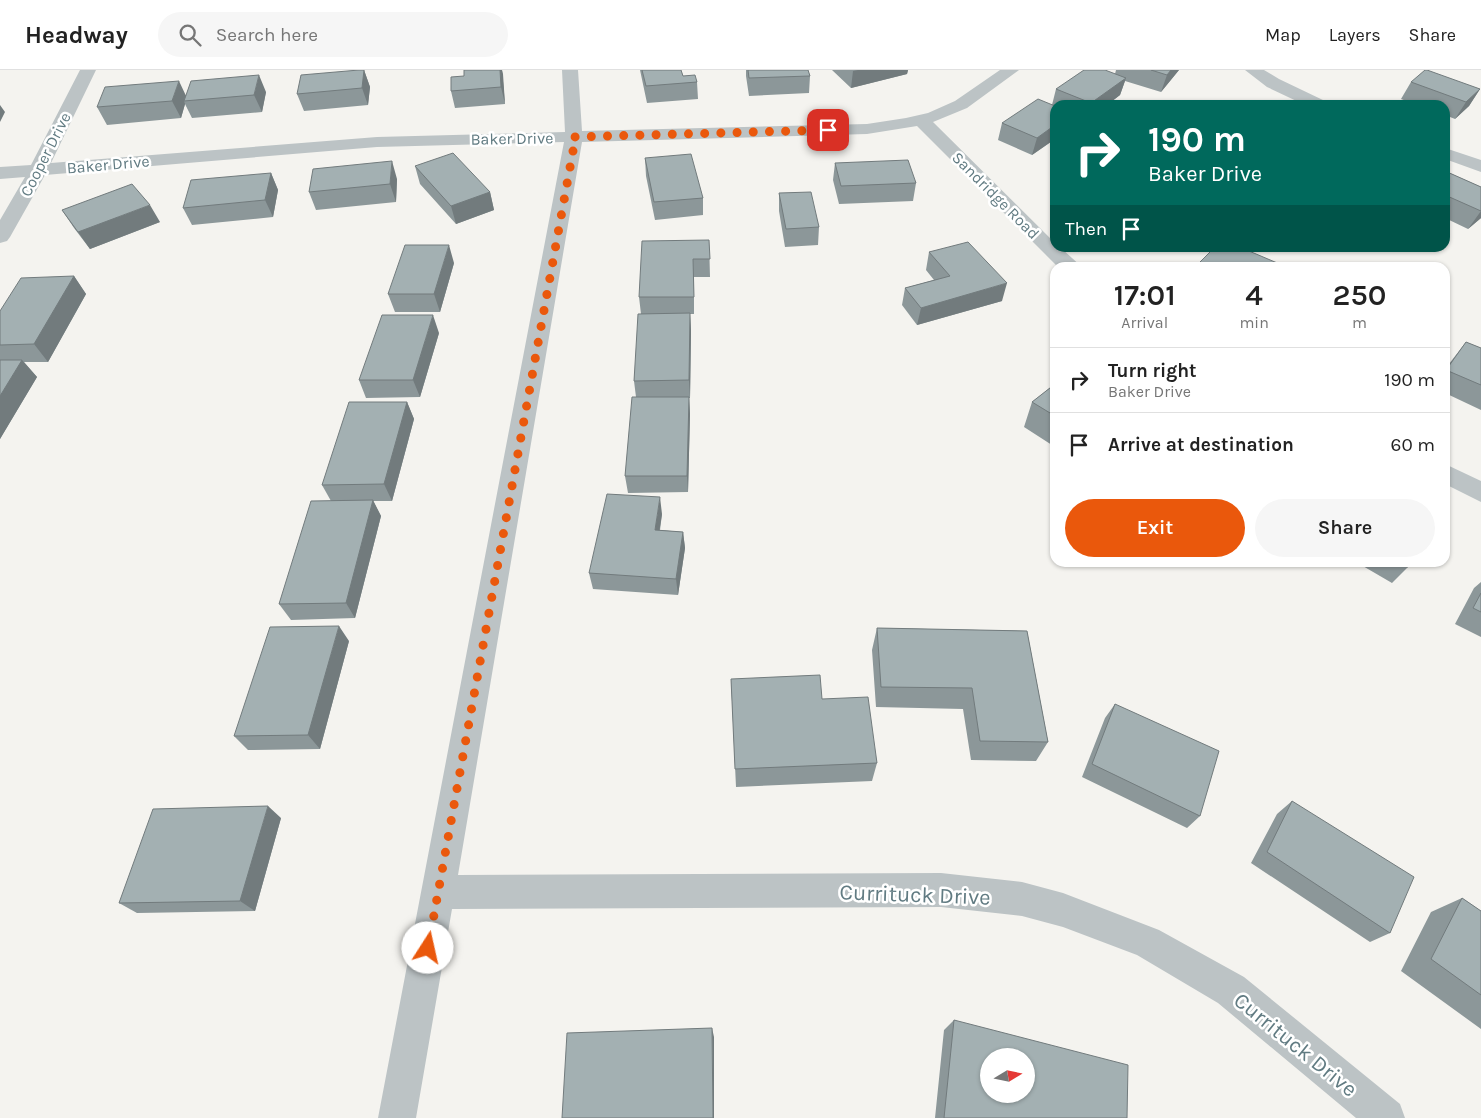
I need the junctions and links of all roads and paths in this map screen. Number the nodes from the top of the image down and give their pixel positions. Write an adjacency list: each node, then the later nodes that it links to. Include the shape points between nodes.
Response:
1 (88, 70): 10 (street, Cooper Drive)
2 (570, 70): 7 (street)
3 (1011, 70): 6 (street, Baker Drive, via 961,104)
4 (1253, 70): 5 (street)
5 (1309, 100)
6 (921, 120): 7 (street, Baker Drive, via 867,129); 13 (street, Sandridge Road)
7 (573, 137): 10 (street, Baker Drive, via 377,142); 18 (street)
8 (1450, 155): 9 (street)
9 (1481, 166)
10 (38, 170): 11 (street, Baker Drive); 12 (street, Cooper Drive)
11 (0, 173)
12 (0, 237)
13 (1050, 248)
14 (1054, 252): 15 (street, Sandridge Road)
15 (1066, 262)
16 (1450, 476): 17 (street)
17 (1481, 492)
18 (439, 892): 19 (street); 20 (street, Currituck Drive, via 942,890 1022,900 1063,910 1147,942 1231,990)
19 (397, 1118)
20 (1386, 1118)

